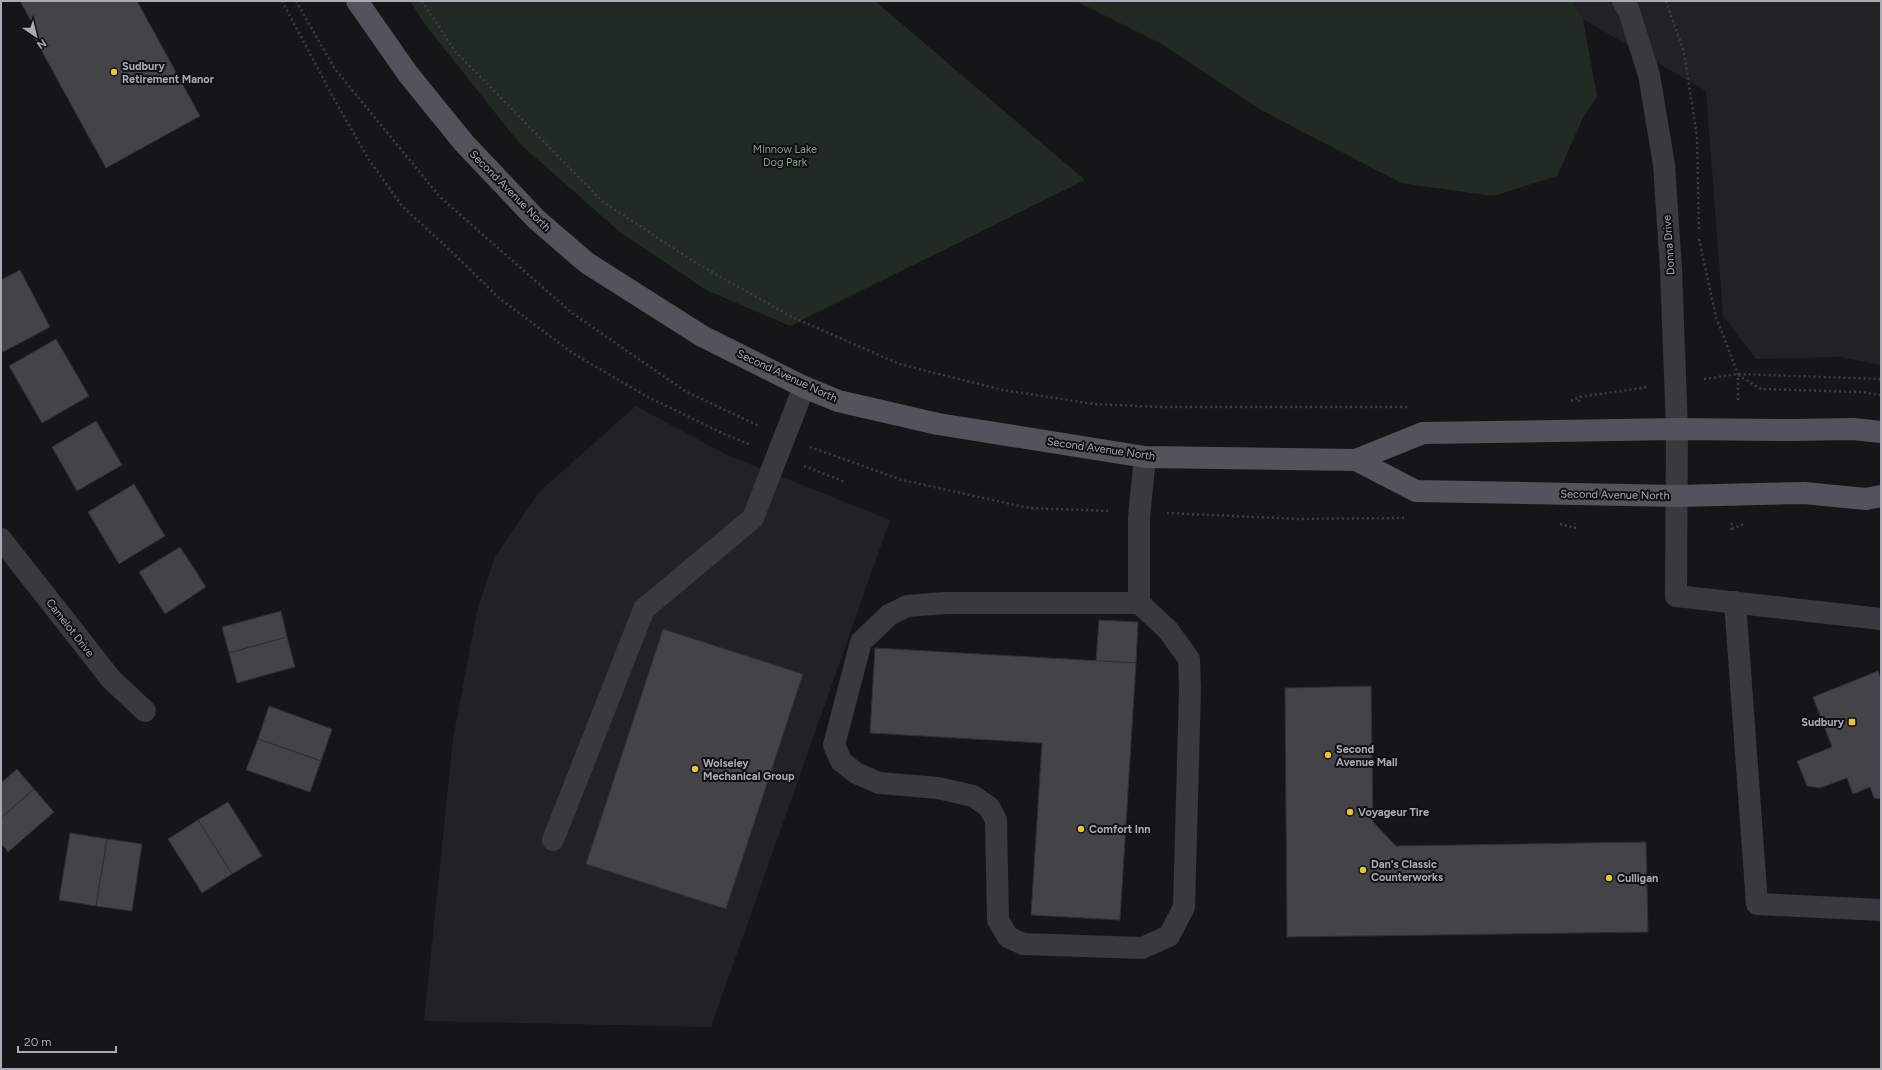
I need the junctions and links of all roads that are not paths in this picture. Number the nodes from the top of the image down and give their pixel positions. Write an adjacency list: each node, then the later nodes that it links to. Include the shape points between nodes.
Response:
1 (357, 1): 3 (main road, Second Avenue North, via 408,74 464,143 553,234 587,263 702,336)
2 (1623, 1): 4 (street, Donna Drive, via 1629,10 1649,75 1664,165)
3 (804, 387): 6 (main road, Second Avenue North, via 838,401 938,424); 15 (street, via 753,518 644,609)
4 (1677, 429): 5 (main road, Second Avenue North, via 1853,429); 7 (main road, Second Avenue North, via 1422,433); 8 (street, Donna Drive)
5 (1881, 432)
6 (1145, 457): 7 (main road, Second Avenue North); 12 (street, via 1139,517)
7 (1356, 460): 8 (main road, Second Avenue North, via 1416,491)
8 (1678, 496): 9 (main road, Second Avenue North, via 1804,493 1866,498); 11 (street, Donna Drive, via 1676,596)
9 (1881, 496)
10 (1, 539): 14 (street, Camelot Drive, via 111,679)
11 (1735, 602): 13 (street); 16 (street, via 1757,904)
12 (1139, 603): 12 (street, via 1168,630 1189,659 1184,907 1169,936 1142,948 1023,944 1008,937 998,920 996,820 989,806 973,796 938,788 879,783 856,773 841,761 834,745 861,642 889,615 907,606 945,603)
13 (1881, 619)
14 (145, 711)
15 (553, 840)
16 (1881, 910)

